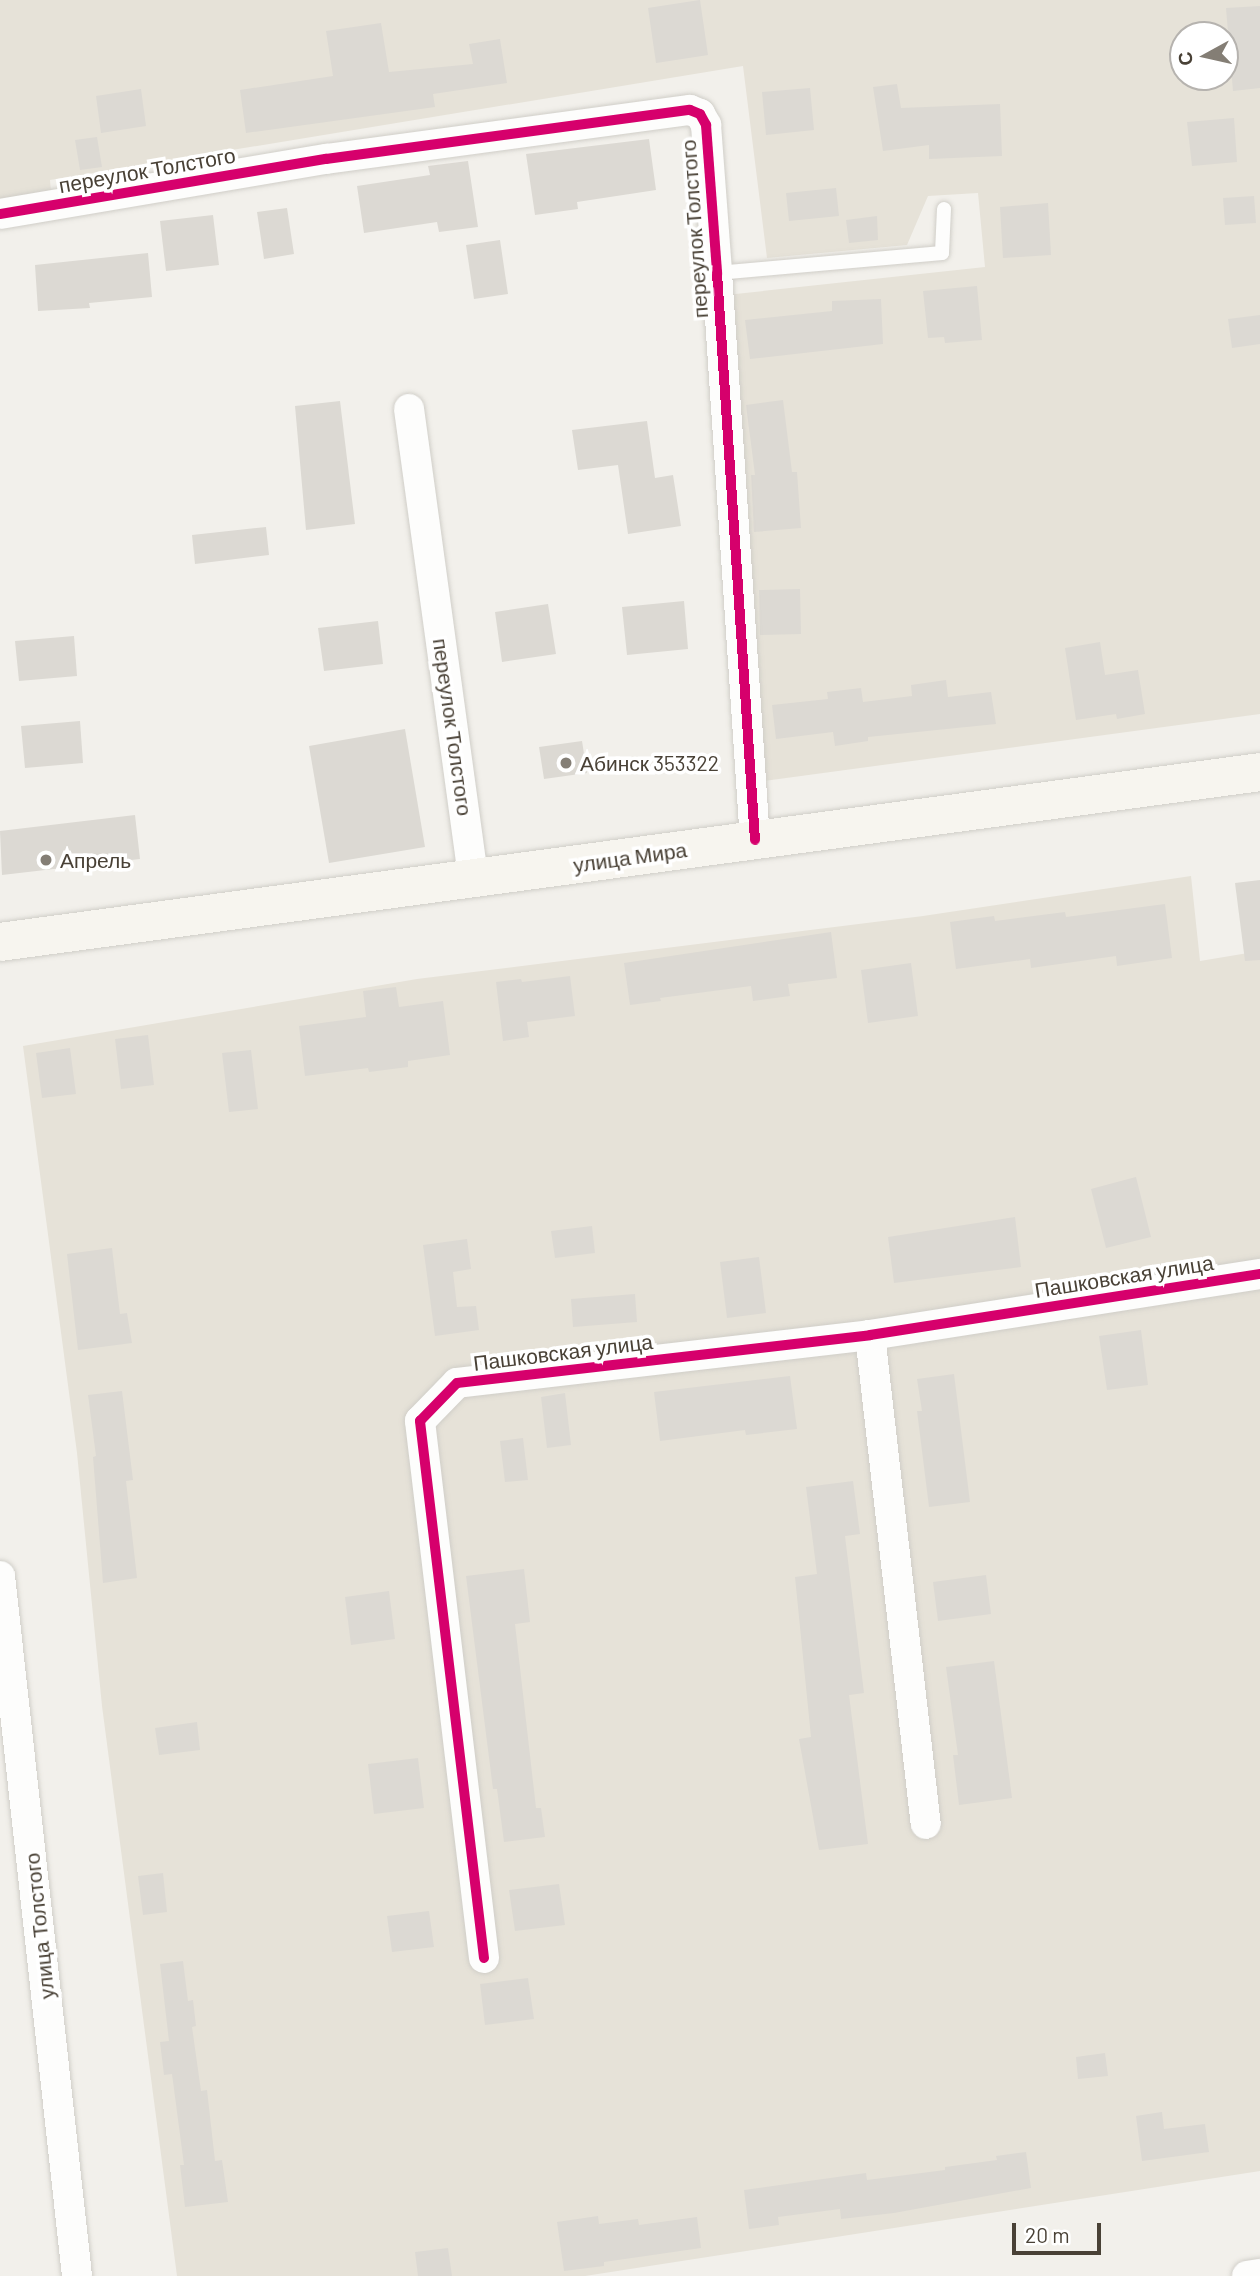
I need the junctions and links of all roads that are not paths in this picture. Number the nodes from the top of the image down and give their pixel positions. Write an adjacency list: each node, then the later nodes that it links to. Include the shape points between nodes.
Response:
1 (944, 209): 3 (lane, via 942,253)
2 (0, 214): 3 (street, переулок Толстого, via 326,159 690,110 700,114 706,125)
3 (717, 273): 6 (street, переулок Толстого)
4 (409, 409): 7 (street, переулок Толстого)
5 (1260, 772): 6 (main road, улица Мира)
6 (755, 840): 7 (main road, улица Мира)
7 (473, 878): 8 (main road, улица Мира)
8 (0, 942)
9 (1260, 1274): 10 (street, Пашковская улица)
10 (870, 1335): 12 (street); 13 (street, Пашковская улица, via 457,1383 421,1422)
11 (0, 1576): 15 (street, улица Толстого)
12 (926, 1824)
13 (484, 1958)
14 (1260, 2274): 16 (street)
15 (77, 2276)
16 (1247, 2276)

